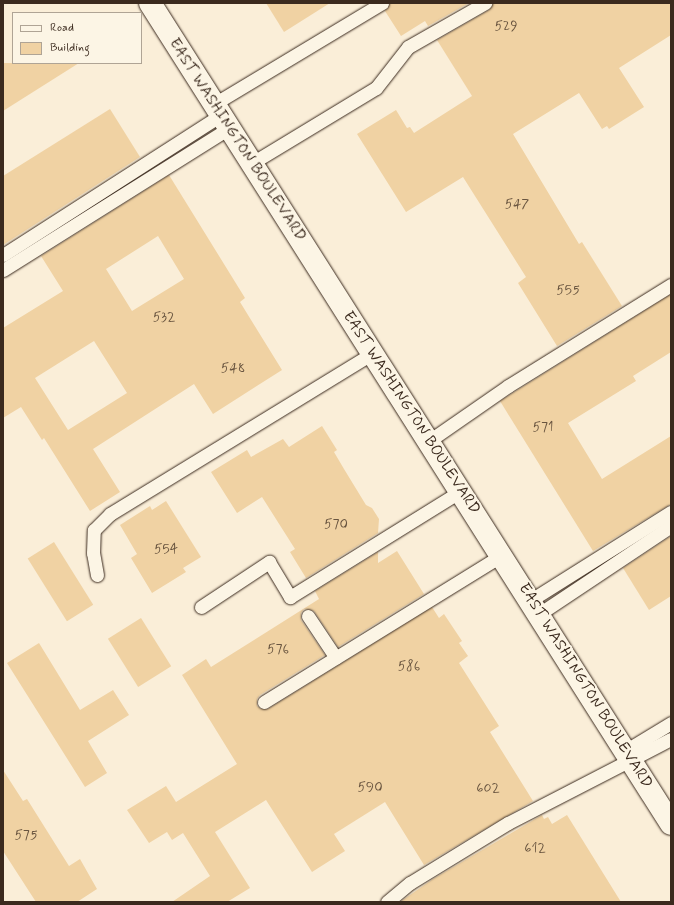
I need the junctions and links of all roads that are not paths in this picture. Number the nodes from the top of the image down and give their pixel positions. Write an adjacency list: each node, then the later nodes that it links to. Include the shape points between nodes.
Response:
1 (150, 3): 4 (main road, EAST WASHINGTON BOULEVARD)
2 (382, 3): 4 (lane)
3 (485, 3): 5 (lane, via 408,47 376,88)
4 (222, 116): 5 (main road, EAST WASHINGTON BOULEVARD); 6 (lane); 7 (lane)
5 (252, 163): 9 (main road, EAST WASHINGTON BOULEVARD)
6 (3, 255)
7 (3, 270)
8 (671, 285): 10 (lane, via 508,386)
9 (373, 353): 10 (main road, EAST WASHINGTON BOULEVARD); 15 (lane, via 110,514 94,530 93,553)
10 (429, 441): 11 (main road, EAST WASHINGTON BOULEVARD)
11 (461, 491): 14 (main road, EAST WASHINGTON BOULEVARD); 16 (lane, via 290,597 270,562)
12 (671, 512): 17 (lane)
13 (671, 526): 17 (lane)
14 (502, 555): 17 (main road, EAST WASHINGTON BOULEVARD); 19 (lane)
15 (97, 575)
16 (201, 607)
17 (535, 607): 23 (main road, EAST WASHINGTON BOULEVARD)
18 (308, 616): 19 (lane)
19 (336, 658): 20 (lane)
20 (264, 702)
21 (671, 723): 23 (lane)
22 (671, 739): 23 (lane)
23 (628, 755): 24 (main road, EAST WASHINGTON BOULEVARD); 25 (lane, via 508,823 410,883)
24 (671, 824)
25 (387, 902)

